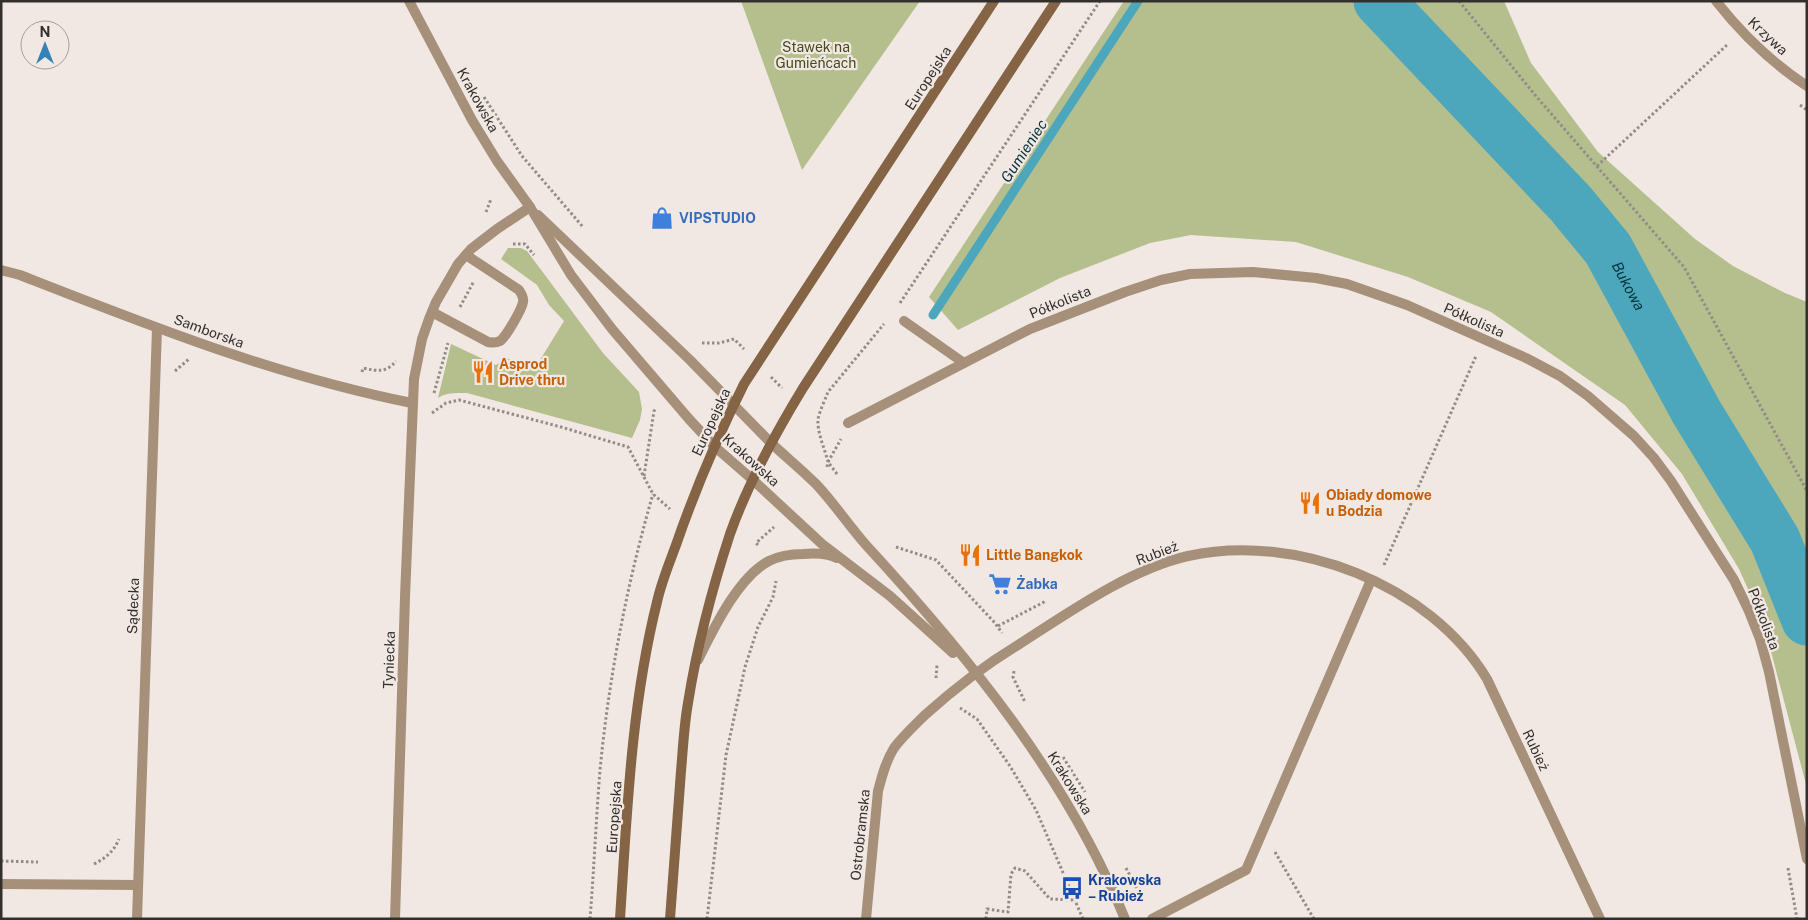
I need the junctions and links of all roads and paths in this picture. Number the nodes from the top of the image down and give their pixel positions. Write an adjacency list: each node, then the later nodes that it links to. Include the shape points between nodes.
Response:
1 (409, 1): 9 (street, Krakowska, via 472,120)
2 (994, 1): 20 (main road, Europejska)
3 (1056, 1): 25 (main road, via 828,348)
4 (1459, 1): 8 (path)
5 (1716, 1): 6 (street, Krzywa)
6 (1742, 31): 7 (street, Krzywa, via 1769,58); 8 (path)
7 (1807, 86)
8 (1597, 166): 29 (path, via 1684,267)
9 (530, 207): 10 (street); 20 (street, Krakowska); 26 (street, Krakowska, via 571,275 593,304 654,380)
10 (466, 255): 12 (street, via 446,283); 12 (street, via 522,294 523,302 508,330 502,339 488,342)
11 (1, 270): 14 (street, Samborska)
12 (432, 312): 19 (street, via 422,339)
13 (904, 322): 17 (street)
14 (157, 328): 19 (street, Samborska, via 300,376); 47 (street, Sądecka)
15 (1483, 339): 17 (street, Półkolista, via 1407,304 1347,284 1282,274 1222,272 1190,274 1125,292 1030,329); 35 (path); 41 (street, Półkolista, via 1560,376 1612,416 1654,458 1716,550 1748,609 1760,639)
16 (192, 357): 18 (path)
17 (964, 364): 22 (street, Półkolista)
18 (172, 375)
19 (412, 403): 50 (street, Tyniecka)
20 (734, 404): 25 (street, Krakowska); 26 (main road, Europejska)
21 (427, 418): 30 (path, via 446,403 459,400 628,447)
22 (848, 423): 24 (path)
23 (849, 436): 24 (path)
24 (840, 440): 27 (path)
25 (771, 443): 28 (main road); 38 (street, Krakowska, via 816,485)
26 (714, 446): 28 (street, Krakowska); 31 (main road, Europejska)
27 (828, 462)
28 (753, 480): 32 (main road); 34 (street, Krakowska, via 822,544)
29 (1807, 491)
30 (653, 494): 31 (path, via 671,510); 51 (path, via 616,652 600,769)
31 (686, 516): 52 (main road, Europejska, via 657,600 639,691)
32 (731, 533): 33 (path); 37 (main road, via 710,599)
33 (756, 543)
34 (844, 560): 37 (street, via 810,553 769,561 750,575 724,612); 38 (street, Krakowska, via 890,596)
35 (1384, 565)
36 (1371, 580): 38 (street, Rubież, via 1320,560 1268,550 1187,556 1129,578); 39 (street); 59 (street, Rubież, via 1403,597 1440,624 1479,666)
37 (695, 665): 53 (main road, via 683,748)
38 (976, 673): 54 (street, Ostrobramska, via 913,726 888,761 878,790); 56 (street, Krakowska, via 1056,784 1105,872)
39 (1263, 831): 57 (street, via 1246,870); 58 (path)
40 (121, 834): 44 (path, via 116,848)
41 (1807, 859)
42 (1, 861): 43 (path)
43 (47, 863)
44 (92, 865)
45 (1788, 867): 60 (path)
46 (1, 884): 47 (street)
47 (137, 885): 49 (street, Sądecka)
48 (1076, 900): 55 (path, via 1050,899 1025,871 1015,868 1011,874 1008,912 987,909)
49 (136, 919)
50 (395, 919)
51 (590, 919)
52 (620, 919)
53 (670, 919)
54 (866, 919)
55 (986, 919)
56 (1125, 919)
57 (1152, 919)
58 (1314, 919)
59 (1600, 919)
60 (1797, 919)

